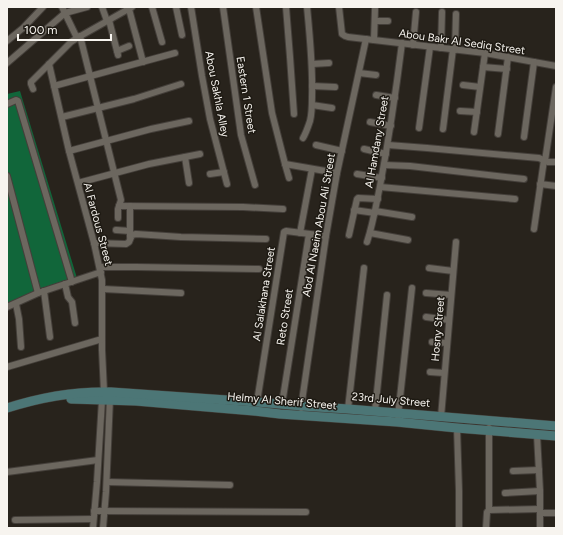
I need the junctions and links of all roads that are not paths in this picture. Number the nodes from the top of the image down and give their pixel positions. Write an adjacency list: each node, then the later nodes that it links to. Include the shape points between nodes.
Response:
1 (43, 7): 25 (street)
2 (87, 7): 14 (street)
3 (102, 7): 18 (street)
4 (152, 7): 26 (street)
5 (176, 7): 21 (street)
6 (191, 7): 89 (street, Abou Sakhla Alley, via 210,119)
7 (223, 7): 102 (street, Eastern 1 Street, via 241,135)
8 (256, 7): 86 (street, via 272,113)
9 (286, 7): 64 (street)
10 (307, 7): 40 (street)
11 (339, 7): 23 (street, Abou Bakr Al Sediq Street, via 342,34 348,38)
12 (131, 8): 18 (street); 36 (street)
13 (375, 9): 19 (street)
14 (64, 10): 22 (street); 38 (street)
15 (416, 12): 28 (street)
16 (442, 12): 31 (street)
17 (456, 14): 32 (street)
18 (108, 20): 22 (street); 29 (street, via 117,53)
19 (375, 21): 20 (street); 24 (street)
20 (388, 21)
21 (182, 35)
22 (78, 37): 39 (street); 47 (street)
23 (366, 39): 24 (street, Abou Bakr Al Sediq Street); 45 (street, Abd Al Naeim Abou Ali Street)
24 (374, 40): 27 (street, Abou Bakr Al Sediq Street)
25 (7, 41)
26 (162, 42)
27 (402, 43): 28 (street, Abou Bakr Al Sediq Street); 57 (street, Al Hamdany Street)
28 (413, 45): 30 (street, Abou Bakr Al Sediq Street)
29 (129, 46)
30 (430, 47): 31 (street, Abou Bakr Al Sediq Street); 69 (street)
31 (441, 48): 32 (street, Abou Bakr Al Sediq Street)
32 (454, 49): 34 (street, Abou Bakr Al Sediq Street); 70 (street)
33 (175, 53): 36 (street)
34 (486, 53): 35 (street, Abou Bakr Al Sediq Street); 43 (street)
35 (508, 57): 37 (street, Abou Bakr Al Sediq Street); 44 (street)
36 (143, 62): 47 (street)
37 (534, 62): 42 (street, Abou Bakr Al Sediq Street); 73 (street)
38 (7, 63)
39 (50, 64): 50 (street, Al Fardous Street); 55 (street, via 31,82)
40 (312, 64): 41 (street); 51 (street)
41 (329, 64)
42 (556, 66)
43 (483, 67): 44 (street); 53 (street)
44 (507, 69): 72 (street)
45 (359, 73): 46 (street); 80 (street, Abd Al Naeim Abou Ali Street)
46 (376, 75)
47 (90, 76): 50 (street); 60 (street)
48 (181, 84): 60 (street)
49 (463, 85): 53 (street)
50 (54, 86): 65 (street, Al Fardous Street)
51 (312, 86): 52 (street); 59 (street)
52 (335, 87)
53 (480, 87): 63 (street)
54 (556, 87): 84 (street)
55 (33, 89)
56 (376, 95): 57 (street)
57 (395, 98): 68 (street, Al Hamdany Street)
58 (7, 104): 132 (street, via 18,101)
59 (312, 105): 61 (street); 74 (street, via 310,120)
60 (98, 108): 65 (street); 75 (street)
61 (332, 108)
62 (460, 111): 63 (street)
63 (477, 112): 71 (street)
64 (294, 114)
65 (62, 117): 79 (street, Al Fardous Street)
66 (189, 121): 75 (street)
67 (370, 122): 68 (street)
68 (391, 126): 77 (street, Al Hamdany Street)
69 (419, 128)
70 (443, 129)
71 (474, 132)
72 (498, 134)
73 (524, 137)
74 (303, 138)
75 (106, 141): 79 (street); 90 (street)
76 (316, 145): 80 (street)
77 (388, 145): 82 (street, Al Hamdany Street); 84 (street, via 539,158)
78 (364, 149): 82 (street)
79 (69, 151): 98 (street, Al Fardous Street)
80 (342, 151): 91 (street, Abd Al Naeim Abou Ali Street)
81 (200, 154): 83 (street)
82 (386, 154): 87 (street, Al Hamdany Street)
83 (184, 157): 90 (street); 99 (street)
84 (545, 161): 85 (street); 101 (street)
85 (556, 162)
86 (285, 164): 88 (street); 95 (street)
87 (384, 165): 96 (street, Al Hamdany Street); 97 (street)
88 (312, 169): 91 (street); 116 (street)
89 (224, 172): 92 (street); 100 (street, Abou Sakhla Alley)
90 (114, 173): 98 (street); 107 (street, via 121,200)
91 (337, 173): 121 (street, Abd Al Naeim Abou Ali Street)
92 (210, 174)
93 (357, 174): 96 (street)
94 (7, 176): 136 (street)
95 (289, 178)
96 (382, 178): 104 (street, Al Hamdany Street)
97 (524, 179)
98 (78, 183): 126 (street, Al Fardous Street)
99 (189, 183)
100 (227, 184)
101 (540, 184): 103 (street); 114 (street)
102 (255, 185)
103 (556, 186)
104 (380, 187): 105 (street, Al Hamdany Street); 106 (street)
105 (378, 199): 110 (street, via 357,198); 111 (street, Al Hamdany Street)
106 (515, 199)
107 (119, 206): 108 (street); 113 (street)
108 (130, 206): 109 (street); 118 (street)
109 (283, 209)
110 (354, 210): 111 (street); 120 (street)
111 (375, 212): 112 (street); 117 (street, Al Hamdany Street)
112 (412, 217)
113 (118, 218)
114 (534, 229)
115 (116, 230): 118 (street)
116 (300, 233): 119 (street, Al Salakhana Street); 155 (street, Al Salakhana Street, via 284,232)
117 (370, 233): 123 (street); 124 (street, Al Hamdany Street)
118 (130, 234): 122 (street); 126 (street, via 129,242 126,244)
119 (309, 234): 121 (street, Al Salakhana Street); 156 (street, Reto Street)
120 (349, 235)
121 (326, 236): 159 (street, Abd Al Naeim Abou Ali Street)
122 (266, 239)
123 (408, 240)
124 (367, 242)
125 (456, 242): 131 (street, Hosny Street)
126 (94, 243): 129 (street, Al Fardous Street)
127 (364, 268): 158 (street)
128 (429, 268): 131 (street)
129 (100, 269): 130 (street); 132 (street); 135 (street, Al Fardous Street)
130 (259, 269)
131 (453, 271): 140 (street, Hosny Street)
132 (72, 282): 133 (street)
133 (65, 284): 136 (street); 145 (street, via 72,302)
134 (412, 288): 163 (street)
135 (103, 289): 137 (street); 147 (street, Al Fardous Street)
136 (41, 292): 141 (street); 146 (street)
137 (181, 293)
138 (426, 294): 140 (street)
139 (388, 295): 161 (street)
140 (451, 296): 144 (street, Hosny Street)
141 (16, 304): 142 (street); 150 (street)
142 (7, 308)
143 (426, 318): 144 (street)
144 (449, 320): 149 (street, Hosny Street)
145 (74, 323)
146 (50, 337)
147 (102, 339): 151 (street); 154 (street, Al Fardous Street)
148 (432, 342): 149 (street)
149 (447, 343): 153 (street, Hosny Street)
150 (21, 347)
151 (7, 367)
152 (430, 372): 153 (street)
153 (444, 373): 162 (street, Hosny Street)
154 (102, 396): 155 (street, 23rd July Street); 157 (street, Helmy Al Sherif Street, via 61,395); 159 (street, Helmy Al Sherif Street, via 144,402); 160 (street, Helmy Al Sherif Street, via 46,402); 170 (street); 174 (street)
155 (257, 402): 156 (street, 23rd July Street)
156 (282, 404): 159 (street, 23rd July Street)
157 (7, 408)
158 (348, 409): 159 (street, 23rd July Street); 161 (street, 23rd July Street)
159 (301, 411): 163 (street, Helmy Al Sherif Street, via 360,419)
160 (7, 412)
161 (375, 412): 163 (street, 23rd July Street)
162 (441, 417): 163 (street, 23rd July Street); 164 (street, 23rd July Street)
163 (398, 418): 166 (street, Helmy Al Sherif Street)
164 (489, 421): 165 (street, 23rd July Street); 167 (street)
165 (556, 426)
166 (457, 428): 167 (street, Helmy Al Sherif Street); 188 (street)
167 (489, 430): 168 (street, Helmy Al Sherif Street); 178 (street)
168 (537, 435): 169 (street, Helmy Al Sherif Street); 171 (street)
169 (556, 436)
170 (98, 460): 173 (street); 179 (street)
171 (539, 470): 172 (street); 176 (street)
172 (513, 471)
173 (7, 472)
174 (107, 482): 175 (street); 180 (street)
175 (230, 485)
176 (540, 491): 177 (street); 181 (street)
177 (505, 493)
178 (488, 510): 181 (street); 189 (street)
179 (94, 511): 180 (street); 184 (street)
180 (105, 511): 182 (street); 187 (street)
181 (540, 511): 183 (street); 190 (street)
182 (306, 512)
183 (556, 513)
184 (94, 519): 185 (street); 186 (street)
185 (15, 520)
186 (92, 528)
187 (103, 528)
188 (459, 528)
189 (486, 528)
190 (540, 528)

